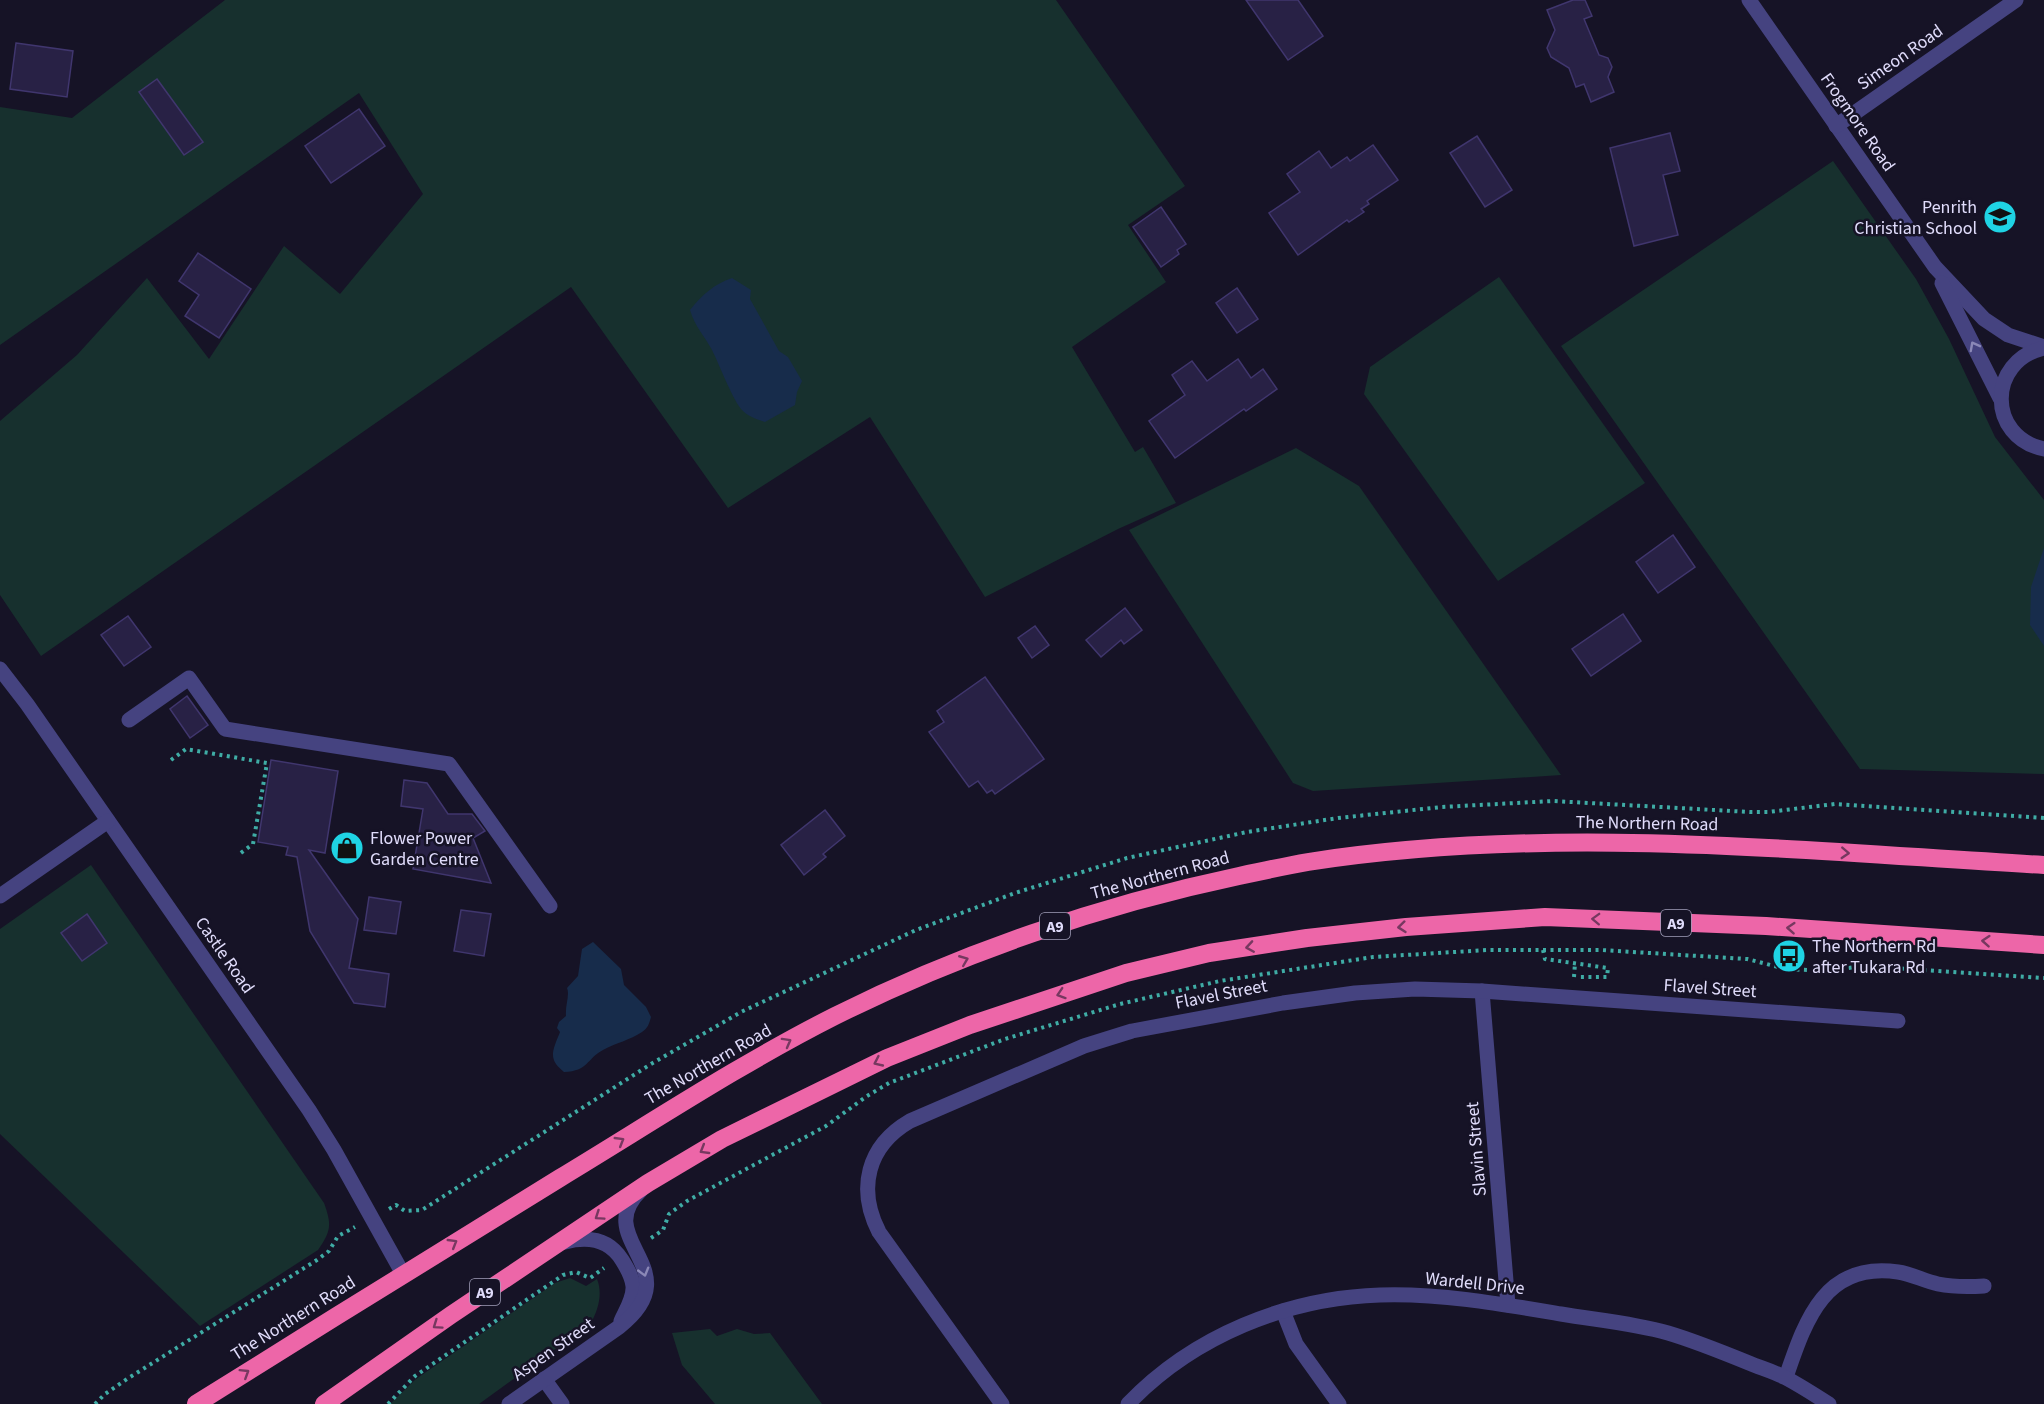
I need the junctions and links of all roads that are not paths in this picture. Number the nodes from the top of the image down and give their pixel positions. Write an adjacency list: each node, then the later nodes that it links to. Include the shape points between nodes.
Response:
1 (1749, 0): 3 (street, Frogmore Road)
2 (2016, 0): 3 (street, Simeon Road)
3 (1836, 126): 4 (street, Frogmore Road)
4 (1935, 267): 5 (street, Frogmore Road, via 1984,320 2008,336); 6 (street, Frogmore Road, one-way to 4)
5 (2044, 348): 6 (street, via 2014,364)
6 (2000, 398): 7 (street, Frogmore Road, via 2014,433 2024,442)
7 (2044, 449)
8 (0, 669): 10 (street, Castle Road)
9 (129, 720): 13 (street, via 189,678 225,729 448,764)
10 (108, 821): 12 (street); 19 (street, Castle Road, via 309,1110)
11 (2044, 865): 19 (highway, The Northern Road / A9, one-way to 11, via 730,1074 835,1016 973,956 1172,890 1306,862 1433,847 1525,842 1682,844)
12 (0, 896)
13 (550, 906)
14 (2044, 945): 17 (highway, A9, one-way to 17, via 1766,926 1545,917 1406,927 1209,953 1126,973 1041,1000 887,1058 722,1139)
15 (1482, 991): 16 (street, Flavel Street); 21 (street, Slavin Street); 30 (street, Flavel Street, via 1415,989 1355,993 1132,1031 1084,1046 910,1121 892,1133 870,1169 867,1194 872,1219)
16 (1898, 1021)
17 (648, 1183): 18 (highway, A9, one-way to 18); 23 (street, Aspen Street, one-way to 23, via 635,1195 626,1216 630,1244 647,1275 647,1290 642,1304)
18 (558, 1243): 23 (street, Aspen Street, via 595,1239 608,1244 619,1255 633,1286); 27 (highway, A9, one-way to 27)
19 (404, 1274): 26 (highway, The Northern Road / A9, one-way to 19)
20 (1984, 1286): 24 (street, via 1949,1286 1887,1271 1848,1279 1826,1293 1814,1309)
21 (1508, 1305): 22 (street, Wardell Drive, via 1380,1295 1331,1300); 24 (street, Wardell Drive, via 1667,1333)
22 (1283, 1311): 31 (street, Wardell Drive, via 1248,1323 1191,1353); 32 (street, via 1296,1344)
23 (619, 1327): 25 (street, Aspen Street)
24 (1786, 1377): 33 (street, Wardell Drive)
25 (544, 1379): 28 (street, Aspen Street); 29 (street)
26 (196, 1404)
27 (324, 1404)
28 (509, 1404)
29 (562, 1404)
30 (1002, 1404)
31 (1128, 1404)
32 (1339, 1404)
33 (1829, 1404)

